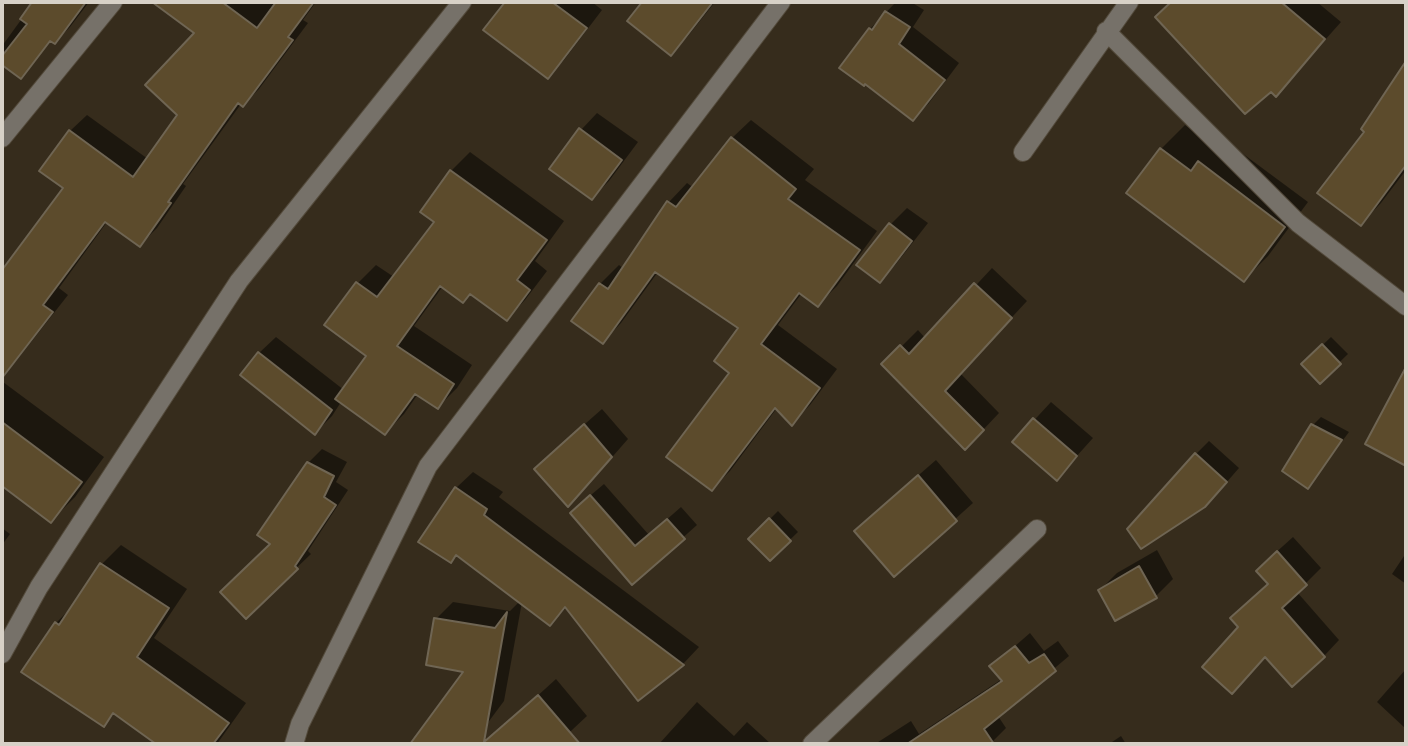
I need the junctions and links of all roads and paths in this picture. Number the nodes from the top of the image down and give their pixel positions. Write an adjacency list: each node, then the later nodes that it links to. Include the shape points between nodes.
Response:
1 (113, 2): 6 (street)
2 (781, 2): 11 (street, via 428,466)
3 (1129, 2): 5 (street)
4 (454, 5): 10 (street, via 239,281 39,587)
5 (1106, 31): 7 (street); 8 (street, via 1298,223)
6 (2, 138)
7 (1023, 152)
8 (1406, 306)
9 (1037, 530): 12 (street)
10 (2, 654)
11 (294, 744)
12 (811, 744)

